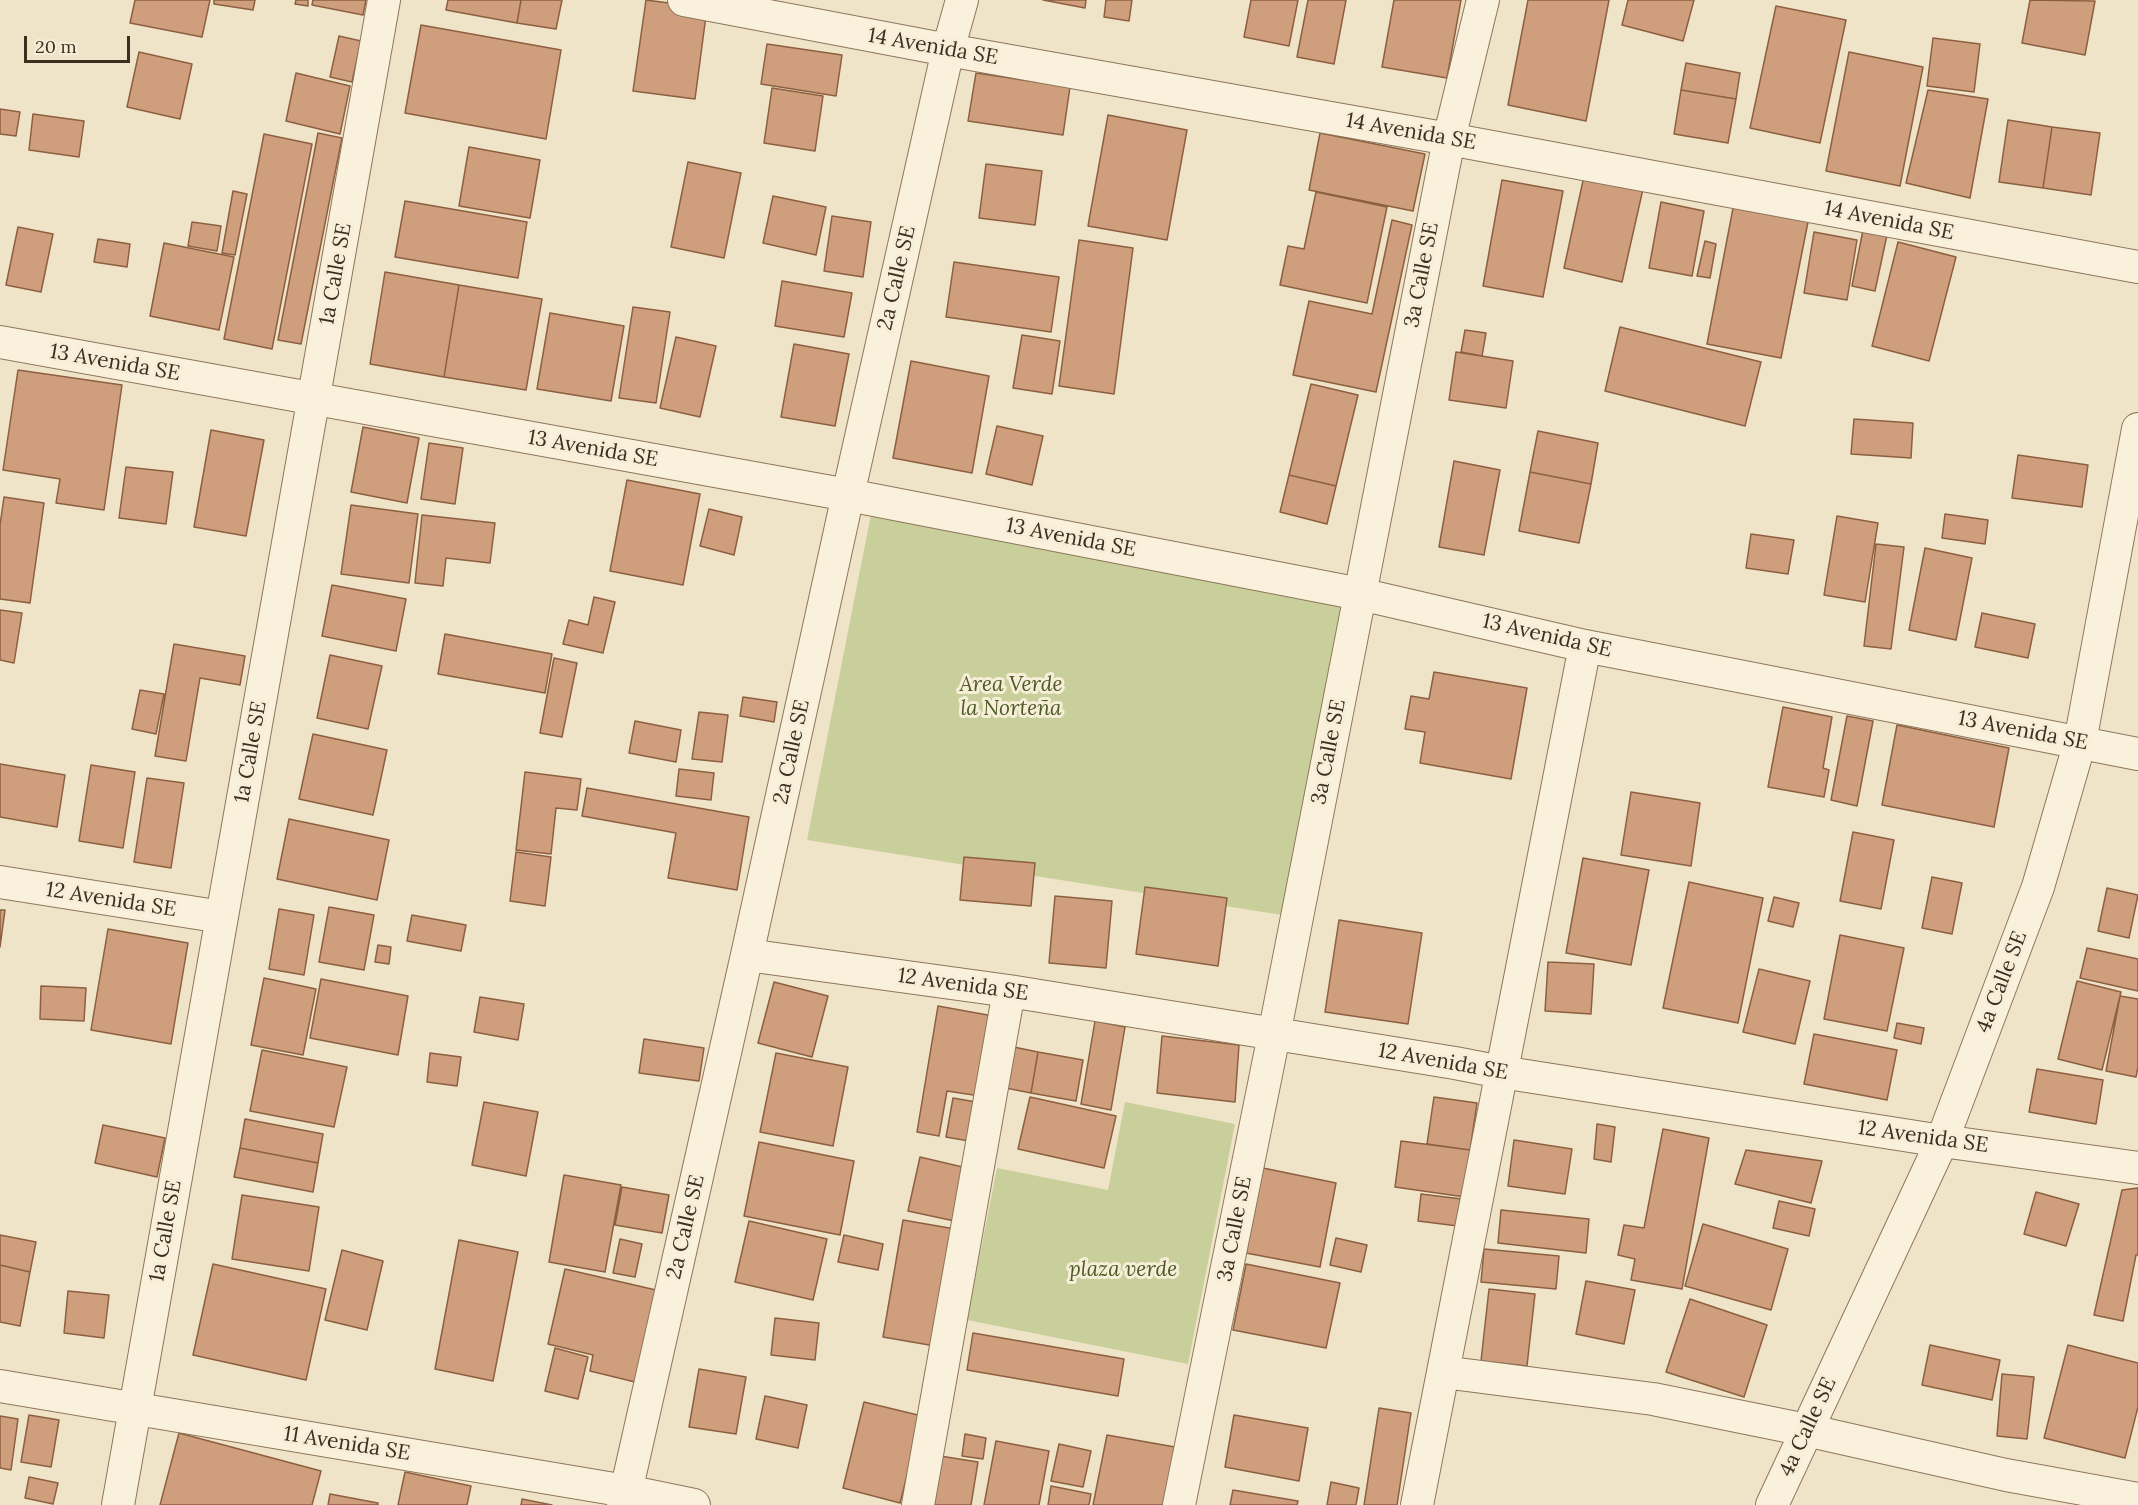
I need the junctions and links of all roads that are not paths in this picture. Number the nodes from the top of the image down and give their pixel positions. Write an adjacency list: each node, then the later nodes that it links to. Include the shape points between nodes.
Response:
1 (384, 0): 9 (street, 1a Calle SE)
2 (684, 0): 5 (street, 14 Avenida SE)
3 (962, 0): 5 (street, 2a Calle SE)
4 (1483, 0): 6 (street, 3a Calle SE)
5 (948, 51): 6 (street, 14 Avenida SE); 11 (street, 2a Calle SE)
6 (1449, 139): 7 (street, 14 Avenida SE); 12 (street, 3a Calle SE)
7 (2138, 267)
8 (0, 342): 9 (street, 13 Avenida SE)
9 (314, 398): 11 (street, 13 Avenida SE); 17 (street, 1a Calle SE)
10 (2138, 429): 14 (street, 4a Calle SE)
11 (848, 495): 12 (street, 13 Avenida SE); 18 (street, 2a Calle SE)
12 (1360, 594): 13 (street, 13 Avenida SE); 20 (street, 3a Calle SE)
13 (1585, 646): 14 (street, 13 Avenida SE); 21 (street)
14 (2080, 742): 15 (street, 13 Avenida SE); 22 (street, 4a Calle SE, via 2038,887)
15 (2138, 754)
16 (0, 882): 17 (street, 12 Avenida SE)
17 (222, 917): 26 (street, 1a Calle SE)
18 (747, 955): 19 (street, 12 Avenida SE); 28 (street, 2a Calle SE)
19 (1009, 991): 20 (street, 12 Avenida SE); 32 (street)
20 (1274, 1035): 21 (street, 12 Avenida SE); 33 (street, 3a Calle SE)
21 (1502, 1072): 22 (street, 12 Avenida SE); 24 (street)
22 (1942, 1141): 23 (street, 12 Avenida SE); 27 (street, 4a Calle SE)
23 (2138, 1168)
24 (1443, 1372): 27 (street, via 1653,1399); 34 (street)
25 (0, 1386): 26 (street, 11 Avenida SE)
26 (135, 1409): 28 (street, 11 Avenida SE); 30 (street, 1a Calle SE)
27 (1806, 1430): 29 (street, via 2006,1475); 35 (street, 4a Calle SE)
28 (625, 1498): 31 (street, 11 Avenida SE)
29 (2138, 1499)
30 (118, 1505)
31 (694, 1505)
32 (918, 1505)
33 (1179, 1505)
34 (1417, 1505)
35 (1772, 1505)

